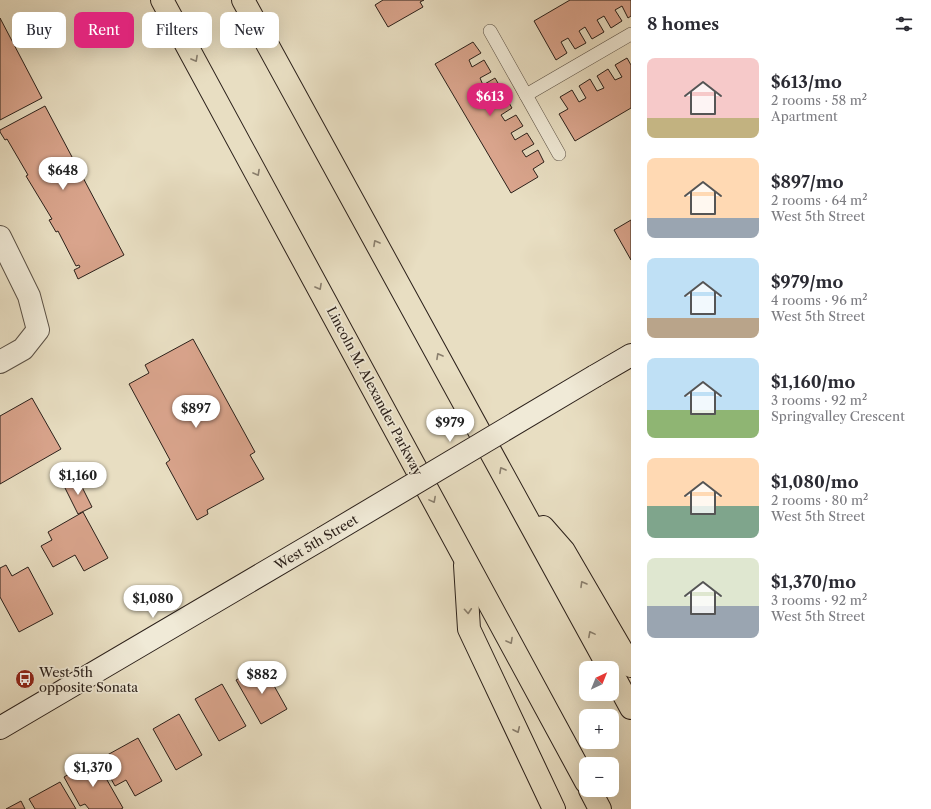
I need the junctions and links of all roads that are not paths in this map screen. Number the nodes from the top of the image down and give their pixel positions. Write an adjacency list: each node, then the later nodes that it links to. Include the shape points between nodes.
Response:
1 (162, 0): 11 (highway, Lincoln M. Alexander Parkway, one-way to 11)
2 (243, 0): 10 (highway, one-way to 2)
3 (490, 31): 5 (lane)
4 (631, 34): 5 (lane)
5 (526, 95): 6 (lane)
6 (559, 154)
7 (0, 237): 9 (street, via 29,296 38,330 23,349)
8 (631, 355): 16 (street, West 5th Street, bridge)
9 (0, 362)
10 (517, 498): 12 (highway, one-way to 10); 13 (highway, one-way to 10, via 564,551)
11 (464, 558): 17 (highway, Lincoln M. Alexander Parkway, one-way to 17); 19 (highway, one-way to 19, via 469,629)
12 (605, 661)
13 (631, 666)
14 (619, 686): 15 (highway)
15 (631, 708)
16 (0, 728)
17 (579, 769)
18 (594, 797): 20 (highway)
19 (554, 809)
20 (600, 809)

